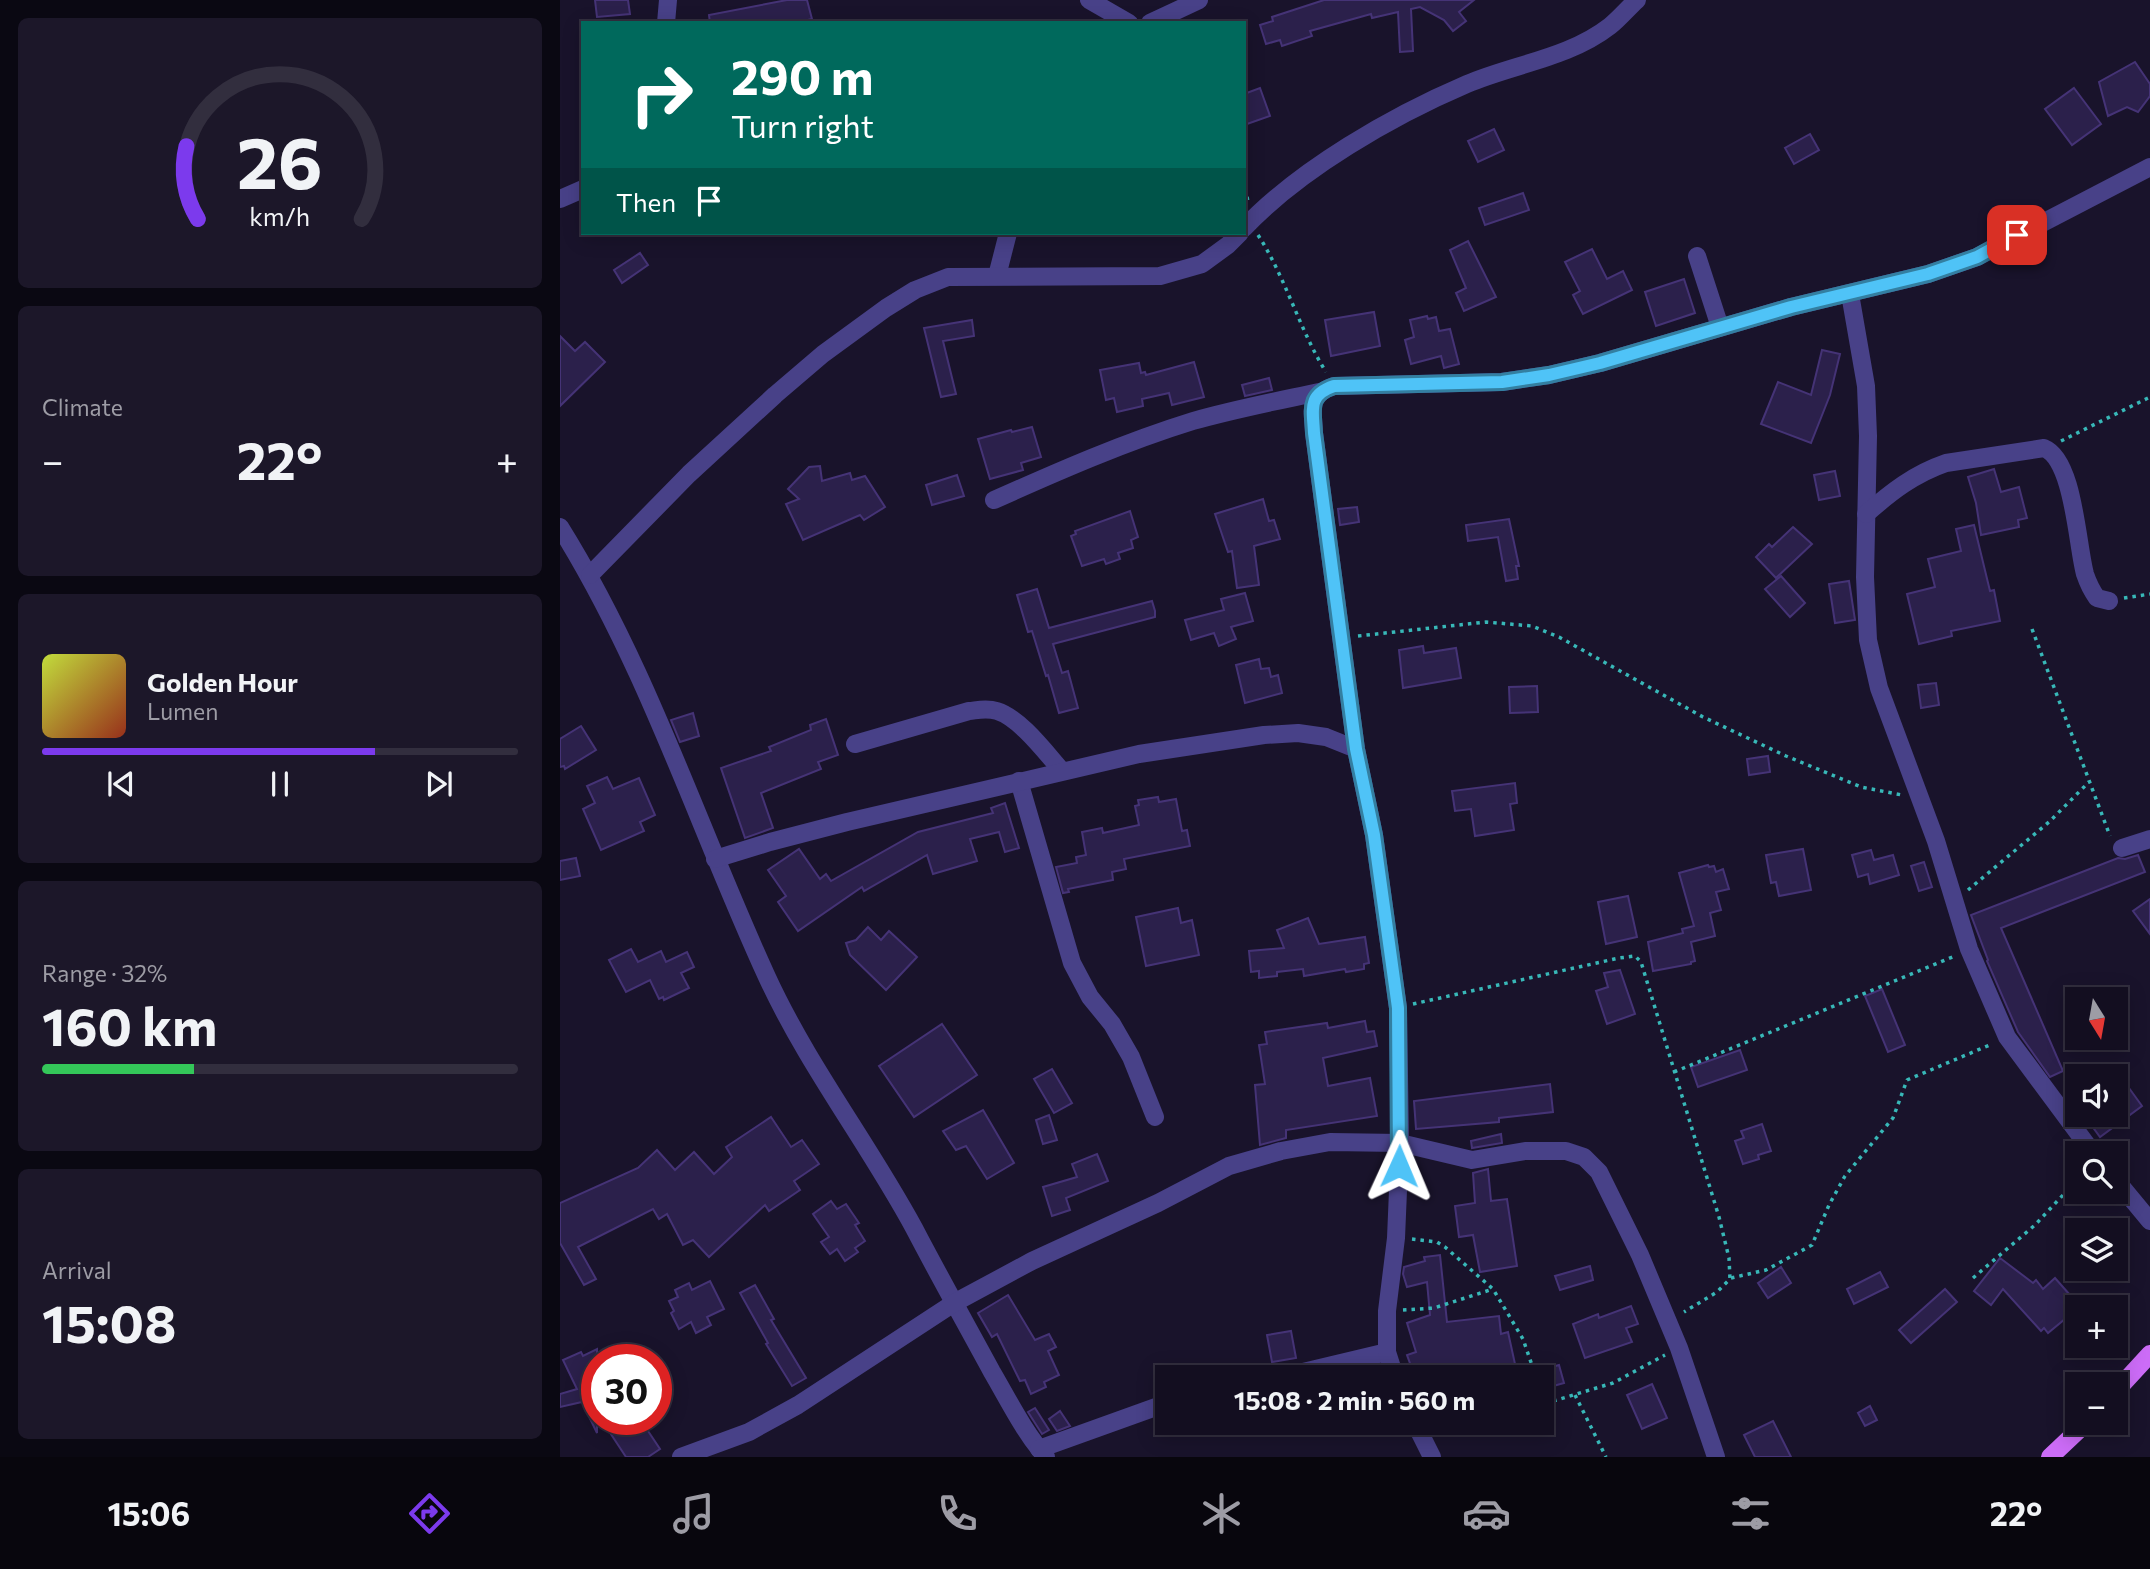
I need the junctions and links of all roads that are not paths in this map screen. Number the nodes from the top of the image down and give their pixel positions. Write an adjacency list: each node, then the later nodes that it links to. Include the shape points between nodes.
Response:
1 (668, 0): 5 (street)
2 (1089, 0): 6 (street)
3 (1199, 0): 7 (street)
4 (1637, 0): 11 (street, via 1609,26 1563,52 1468,84 1351,144 1280,195)
5 (666, 21)
6 (1126, 21)
7 (1154, 21)
8 (2150, 167): 16 (street, via 1977,257)
9 (581, 189): 10 (street)
10 (560, 199)
11 (1246, 227)
12 (1007, 235): 15 (street)
13 (1238, 235): 15 (street, via 1202,264 1160,275)
14 (1697, 256): 17 (street)
15 (997, 276): 22 (street, via 948,277 886,307 737,428)
16 (1850, 294): 17 (street); 20 (street, via 1866,386)
17 (1720, 327): 18 (street, via 1549,375 1502,382)
18 (1326, 389): 19 (street, via 1192,421); 25 (street, via 1314,399 1314,433)
19 (994, 500)
20 (1866, 514): 23 (street, via 1894,489 1931,468 2044,448 2053,453 2071,494 2086,576 2098,598); 32 (street, via 1868,640 1879,688 1936,841 1969,949 2007,1037)
21 (560, 527): 22 (street)
22 (590, 575): 30 (street, via 658,716)
23 (2109, 601)
24 (855, 744): 26 (street, via 986,709 1014,721)
25 (1356, 749): 26 (street, via 1326,737 1264,735); 33 (street, via 1374,835 1398,1008)
26 (1062, 771): 27 (street)
27 (1019, 781): 30 (street); 31 (street, via 1072,963 1130,1057)
28 (2150, 839): 29 (street)
29 (2122, 848)
30 (715, 859): 36 (street, via 769,982)
31 (1155, 1117)
32 (2084, 1141)
33 (1400, 1143): 36 (street, via 1330,1142 1229,1166); 37 (street); 48 (street, via 1472,1160 1525,1151 1566,1151 1584,1157 1599,1172 1640,1255 1679,1348)
34 (2128, 1194): 35 (street)
35 (2150, 1221)
36 (954, 1303): 45 (street); 46 (street, via 799,1405 750,1432)
37 (1387, 1352): 39 (street); 40 (street)
38 (2150, 1354): 41 (main road)
39 (1332, 1365)
40 (1391, 1365)
41 (2128, 1378)
42 (1155, 1408): 45 (street)
43 (1421, 1435): 47 (street)
44 (2073, 1435): 49 (main road)
45 (1042, 1453)
46 (681, 1457)
47 (1432, 1457)
48 (1716, 1457)
49 (2050, 1457)

